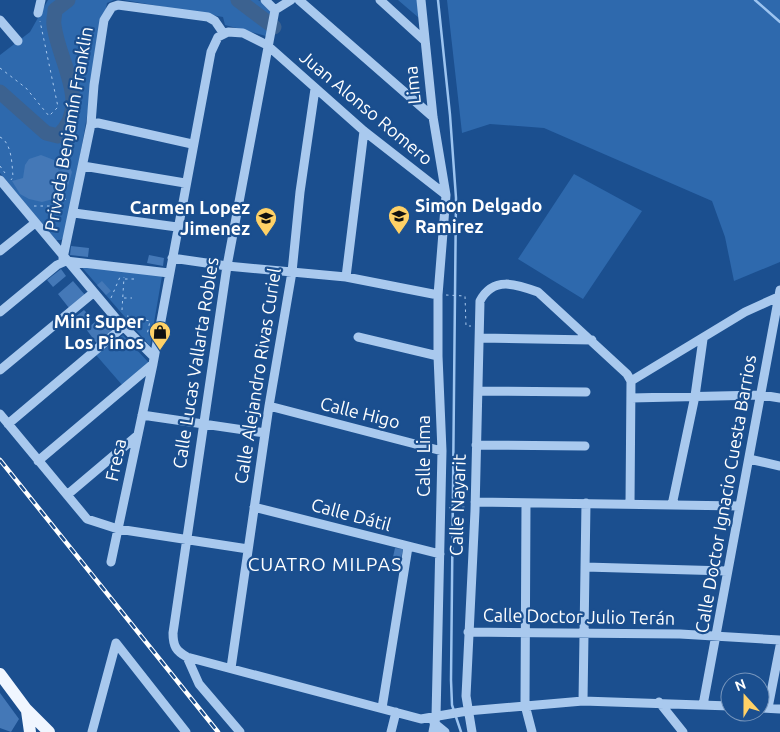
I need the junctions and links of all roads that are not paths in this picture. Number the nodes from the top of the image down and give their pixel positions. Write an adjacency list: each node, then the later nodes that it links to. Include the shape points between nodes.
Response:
1 (41, 0): 8 (street)
2 (264, 0): 7 (street)
3 (291, 0): 7 (street)
4 (299, 0): 15 (street)
5 (380, 0): 11 (street)
6 (421, 0): 11 (street, Lima)
7 (275, 10): 13 (street, Calle Lucas Vallarta Robles)
8 (38, 14)
9 (0, 20): 12 (street)
10 (224, 34): 13 (street, Juan Alonso Romero, via 243,34); 16 (street, Privada Benjamín Franklin, via 215,21 208,18 118,4 112,7 104,20); 18 (street, Fresa, via 218,37 211,52)
11 (425, 40): 15 (street, Lima)
12 (18, 42)
13 (267, 46): 14 (street, Juan Alonso Romero); 29 (street, Calle Lucas Vallarta Robles)
14 (315, 89): 17 (street, Juan Alonso Romero); 30 (street, Calle Alejandro Rivas Curiel)
15 (433, 117): 22 (street, Lima)
16 (91, 124): 18 (street); 19 (street, Privada Benjamín Franklin)
17 (364, 131): 22 (street, Juan Alonso Romero); 32 (street)
18 (192, 144): 20 (street, Fresa)
19 (83, 166): 20 (street); 23 (street, Privada Benjamín Franklin)
20 (185, 183): 25 (street, Fresa)
21 (4, 184): 24 (street)
22 (446, 195): 35 (street, Calle Lima)
23 (74, 212): 25 (street); 28 (street, Privada Benjamín Franklin)
24 (34, 223): 26 (street); 28 (street)
25 (177, 227): 27 (street, Fresa)
26 (0, 251)
27 (172, 258): 29 (street); 31 (street, Fresa)
28 (65, 259): 31 (street); 33 (street); 36 (street)
29 (227, 266): 30 (street); 56 (street, Calle Lucas Vallarta Robles)
30 (292, 272): 32 (street); 52 (street, Calle Alejandro Rivas Curiel)
31 (169, 273): 43 (street, Fresa)
32 (346, 276): 35 (street)
33 (94, 293): 37 (street); 44 (street)
34 (779, 293): 40 (street); 48 (street, Calle Doctor Ignacio Cuesta Barrios)
35 (438, 295): 42 (street, Calle Lima)
36 (0, 312)
37 (123, 327): 43 (street); 55 (street)
38 (358, 337): 42 (street)
39 (480, 338): 41 (street); 41 (street, Calle Nayarit, via 480,301 490,288 502,284 538,292); 46 (street, Calle Nayarit)
40 (703, 338): 45 (street); 49 (street)
41 (592, 340): 45 (street)
42 (438, 356): 61 (street, Calle Lima)
43 (154, 361): 54 (street, Fresa); 63 (street)
44 (0, 370)
45 (632, 381): 50 (street)
46 (479, 391): 47 (street); 59 (street, Calle Nayarit)
47 (586, 392)
48 (761, 395): 49 (street); 51 (street); 62 (street, Calle Doctor Ignacio Cuesta Barrios)
49 (695, 396): 50 (street); 70 (street)
50 (631, 398): 69 (street)
51 (780, 398)
52 (269, 406): 57 (street, Calle Alejandro Rivas Curiel); 61 (street, Calle Higo)
53 (0, 414): 55 (street)
54 (142, 415): 56 (street); 58 (street, Fresa)
55 (8, 424): 63 (street)
56 (202, 425): 57 (street); 74 (street, Calle Lucas Vallarta Robles)
57 (265, 433): 72 (street, Calle Alejandro Rivas Curiel)
58 (138, 435): 65 (street); 73 (street, Fresa)
59 (476, 445): 60 (street); 68 (street, Calle Nayarit)
60 (585, 446)
61 (442, 451): 77 (street, Calle Lima)
62 (749, 459): 64 (street); 71 (street, Calle Doctor Ignacio Cuesta Barrios)
63 (38, 460): 65 (street)
64 (780, 466)
65 (67, 495): 73 (street, via 87,519)
66 (526, 503): 67 (street); 68 (street); 82 (street)
67 (586, 503): 69 (street); 79 (street)
68 (475, 504): 81 (street, Calle Nayarit)
69 (630, 504): 70 (street)
70 (672, 505): 71 (street)
71 (740, 506): 80 (street, Calle Doctor Ignacio Cuesta Barrios)
72 (254, 507): 75 (street, Calle Dátil); 76 (street, Calle Alejandro Rivas Curiel)
73 (118, 529): 74 (street); 78 (street, Fresa)
74 (186, 540): 76 (street); 87 (street, Calle Lucas Vallarta Robles, via 173,643 178,652)
75 (408, 547): 77 (street, Calle Dátil); 95 (street)
76 (248, 549): 88 (street, Calle Alejandro Rivas Curiel)
77 (440, 554): 100 (street, Calle Lima)
78 (111, 562)
79 (585, 567): 80 (street); 83 (street)
80 (727, 571): 84 (street, Calle Doctor Ignacio Cuesta Barrios)
81 (468, 632): 82 (street, Calle Doctor Julio Terán); 98 (street, Calle Nayarit)
82 (524, 632): 83 (street, Calle Doctor Julio Terán); 92 (street)
83 (584, 632): 84 (street, Calle Doctor Julio Terán); 90 (street)
84 (717, 636): 85 (street, Calle Doctor Julio Terán); 93 (street, Calle Doctor Ignacio Cuesta Barrios)
85 (780, 640)
86 (780, 646): 97 (street)
87 (187, 657): 88 (street); 101 (street, via 199,684)
88 (231, 668): 95 (street)
89 (0, 674): 96 (main road)
90 (582, 701): 91 (street); 92 (street)
91 (659, 702): 93 (street); 111 (street)
92 (525, 705): 98 (street); 110 (street)
93 (703, 705): 94 (street)
94 (720, 706)
95 (382, 708): 99 (street)
96 (26, 709): 103 (main road); 104 (main road)
97 (773, 709)
98 (465, 711): 100 (street, via 446,715); 109 (street, Calle Nayarit)
99 (396, 712): 100 (street); 107 (street)
100 (434, 724): 108 (street)
101 (238, 730): 106 (street)
102 (185, 731): 105 (street, via 116,642)
103 (30, 732)
104 (49, 732)
105 (92, 732)
106 (249, 732)
107 (392, 732)
108 (445, 732)
109 (472, 732)
110 (532, 732)
111 (683, 732)

